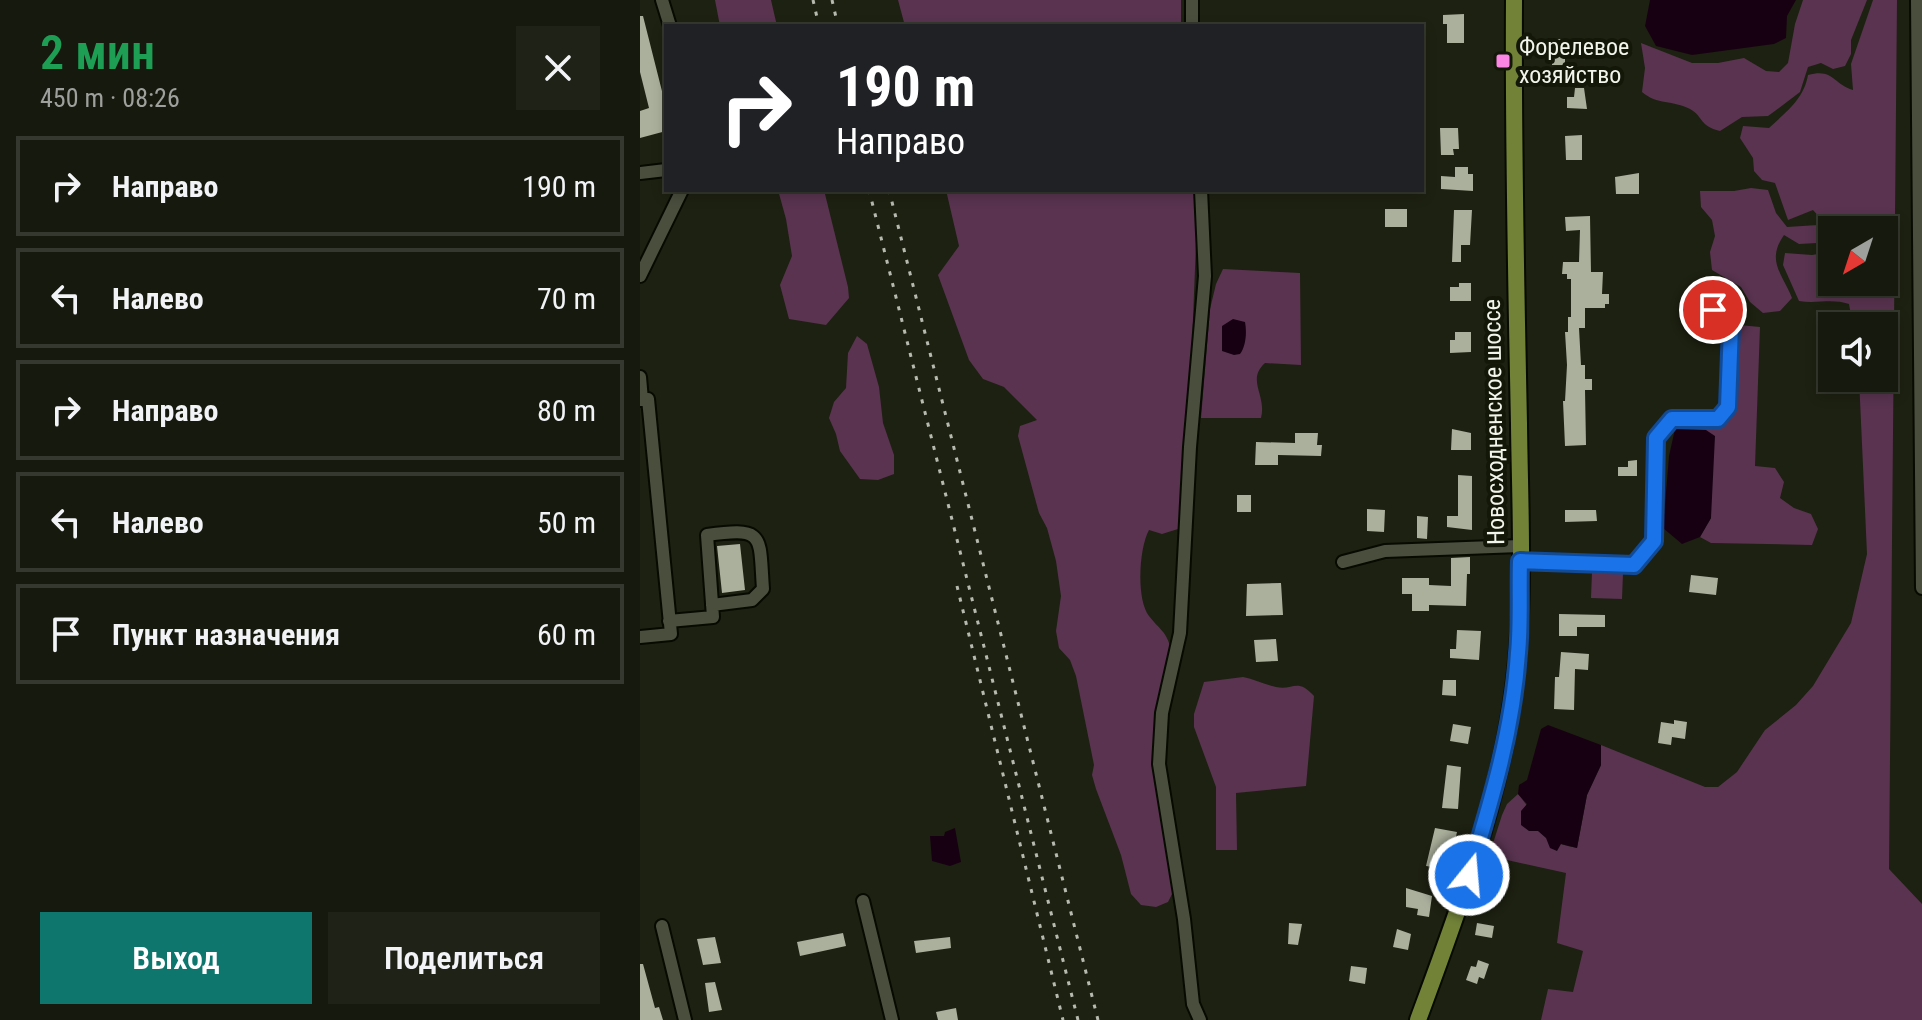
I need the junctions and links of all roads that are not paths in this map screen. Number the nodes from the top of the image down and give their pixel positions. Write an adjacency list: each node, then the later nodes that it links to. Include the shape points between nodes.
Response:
1 (662, 0): 5 (street)
2 (1192, 0): 6 (street)
3 (1514, 0): 15 (main road, Новосходненское шоссе)
4 (1917, 0): 17 (street)
5 (669, 24)
6 (1192, 24)
7 (664, 170): 8 (street)
8 (640, 173)
9 (681, 192): 11 (street)
10 (1201, 192): 25 (street, via 1205,276 1180,633 1162,713 1159,764 1193,1004)
11 (640, 276)
12 (1695, 293): 15 (street, via 1731,326 1728,407 1718,419 1672,419 1656,438 1654,541 1634,565)
13 (640, 377): 14 (street)
14 (641, 400): 19 (street, via 648,399)
15 (1520, 554): 16 (street, via 1385,551); 26 (main road, Новосходненское шоссе, via 1518,654 1505,746 1469,875)
16 (1343, 562)
17 (1922, 588)
18 (712, 605): 18 (street, via 752,600 763,589 760,546 743,530 707,535); 19 (street, via 713,617)
19 (669, 621): 20 (street, via 671,634)
20 (640, 637)
21 (863, 901): 24 (street)
22 (662, 926): 23 (street)
23 (685, 1020)
24 (892, 1020)
25 (1200, 1020)
26 (1418, 1020)

